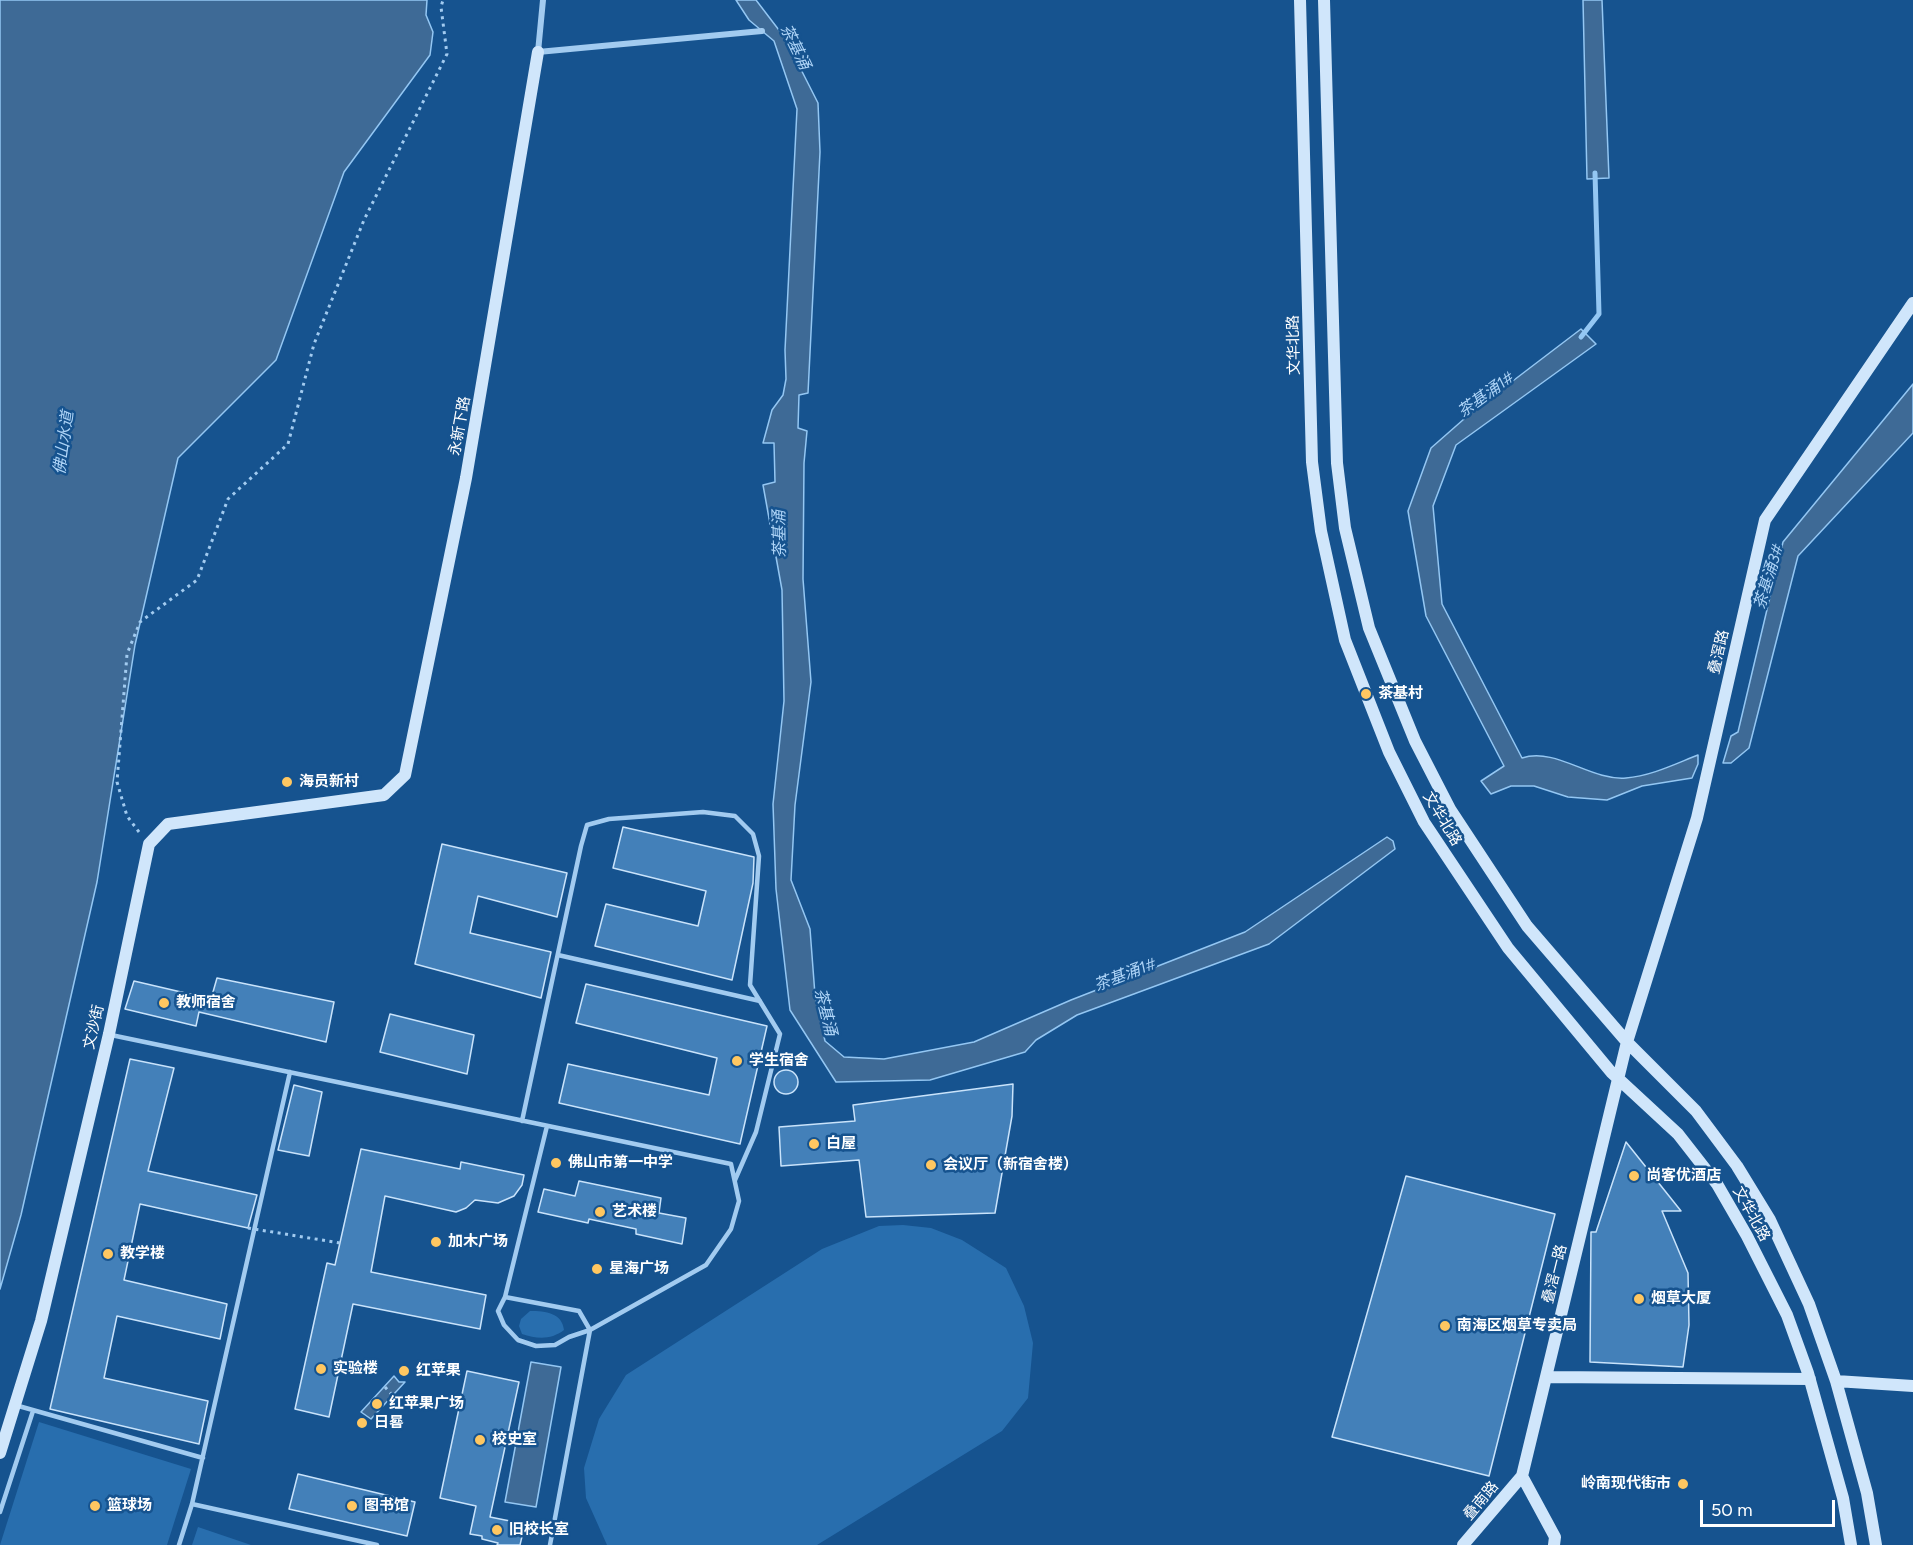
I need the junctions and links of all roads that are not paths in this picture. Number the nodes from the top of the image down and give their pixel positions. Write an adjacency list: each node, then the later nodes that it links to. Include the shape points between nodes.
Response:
1 (543, 0): 5 (street)
2 (1300, 0): 13 (street, 文华北路, via 1312,462 1345,640 1389,752 1424,822 1508,948)
3 (1324, 0): 11 (street, 文华北路, via 1337,463 1346,528 1369,628 1414,741 1450,809 1527,926)
4 (762, 31): 5 (street)
5 (538, 52): 7 (street, 永新下路, via 459,513 405,774 384,795 168,824)
6 (1913, 303): 11 (street, 叠滘路, via 1765,520 1697,818)
7 (149, 844): 10 (street, 文沙街)
8 (558, 955): 9 (lane); 9 (lane, via 587,825 609,819 703,812 735,816 753,834 759,856 750,985); 14 (lane)
9 (760, 1001): 16 (lane, via 780,1034 756,1132)
10 (109, 1034): 12 (lane); 23 (street, 文沙街, via 41,1321)
11 (1627, 1042): 13 (street, 叠滘一路); 21 (street, 文华北路, via 1696,1111 1737,1166 1775,1230 1809,1304)
12 (290, 1072): 14 (lane); 26 (lane)
13 (1618, 1079): 19 (street, 叠滘一路); 20 (street, 文华北路, via 1678,1134 1717,1184 1787,1315)
14 (522, 1121): 15 (lane)
15 (547, 1126): 16 (lane, via 731,1164); 17 (lane)
16 (735, 1180): 18 (lane, via 740,1202 731,1229 706,1265)
17 (505, 1297): 18 (lane, via 579,1311); 18 (lane, via 498,1311 504,1325 518,1340 536,1346 555,1345)
18 (590, 1330): 32 (lane)
19 (1546, 1377): 20 (street); 27 (street, 叠滘一路)
20 (1810, 1379): 35 (street, 文华北路, via 1843,1498)
21 (1836, 1381): 22 (street); 36 (street, 文华北路, via 1867,1493)
22 (1913, 1386)
23 (15, 1405): 24 (lane); 25 (street, 文沙街)
24 (33, 1411): 26 (lane); 29 (lane)
25 (0, 1453)
26 (203, 1458): 28 (lane)
27 (1522, 1476): 33 (street, 叠南路); 34 (street, via 1555,1537)
28 (192, 1504): 30 (lane); 31 (lane)
29 (0, 1512)
30 (179, 1545)
31 (377, 1545)
32 (550, 1545)
33 (1463, 1545)
34 (1554, 1545)
35 (1851, 1545)
36 (1876, 1545)

